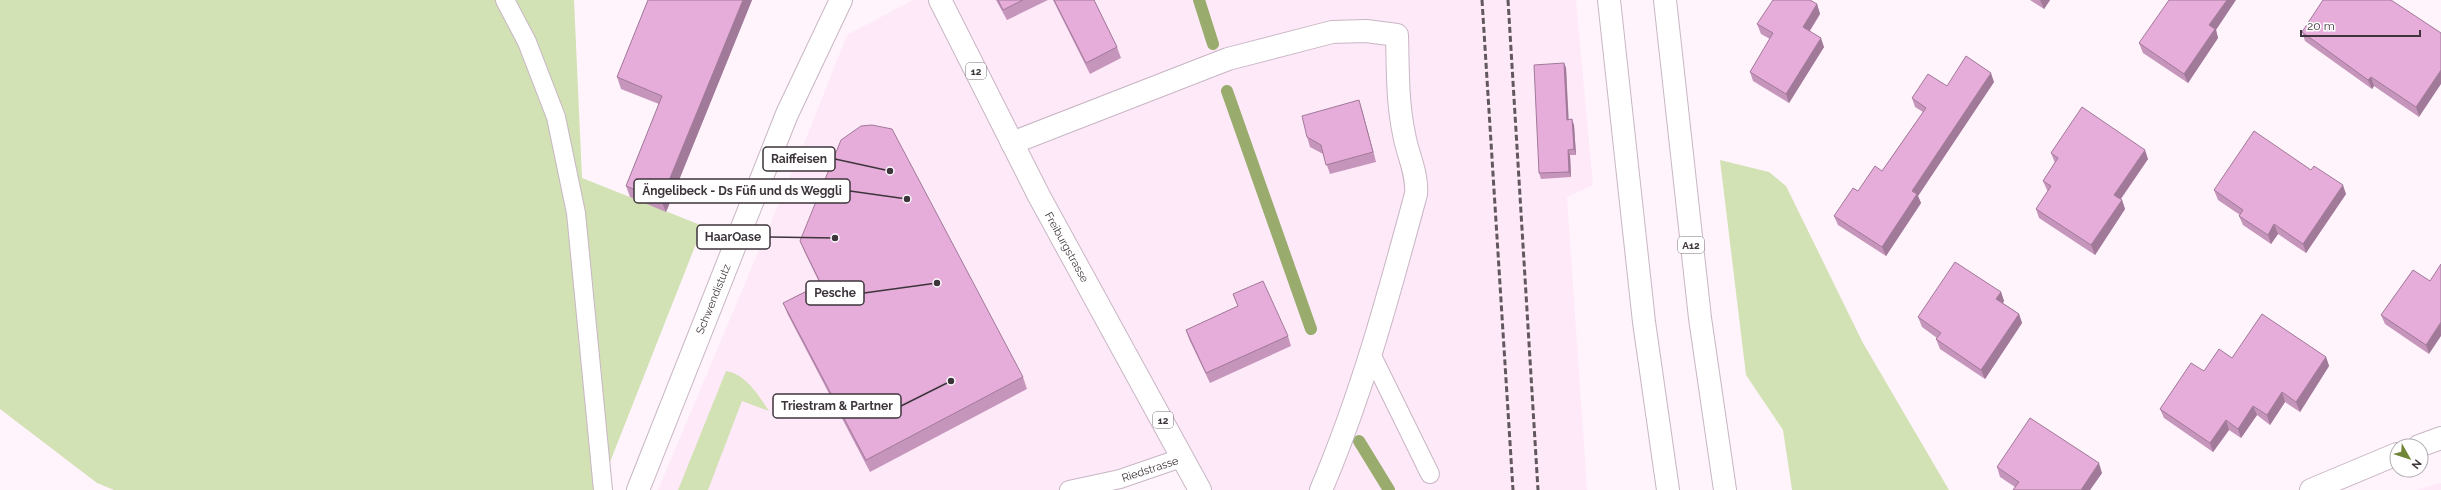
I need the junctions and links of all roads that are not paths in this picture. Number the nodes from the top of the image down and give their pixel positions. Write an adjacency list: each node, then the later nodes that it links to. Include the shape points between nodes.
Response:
1 (505, 0): 13 (lane, via 527,42 556,117 576,213)
2 (841, 0): 14 (main road, Schwendistutz, via 788,114)
3 (940, 0): 6 (main road, Freiburgstrasse / 12)
4 (1609, 0): 18 (main road, via 1642,299)
5 (1665, 0): 19 (main road, A12, via 1694,265)
6 (1012, 143): 7 (main road, via 1236,57 1332,32 1366,31 1397,35 1399,96 1404,134 1417,184); 10 (main road, Freiburgstrasse / 12)
7 (1371, 354): 12 (lane); 17 (main road, via 1339,448)
8 (2441, 438): 9 (main road)
9 (2429, 442)
10 (1184, 457): 15 (lane, Riedstrasse, via 1120,479); 16 (main road, Freiburgstrasse / 12)
11 (2389, 457): 20 (main road)
12 (1430, 474)
13 (603, 490)
14 (638, 490)
15 (1069, 490)
16 (1200, 490)
17 (1321, 490)
18 (1668, 490)
19 (1725, 490)
20 (2311, 490)

